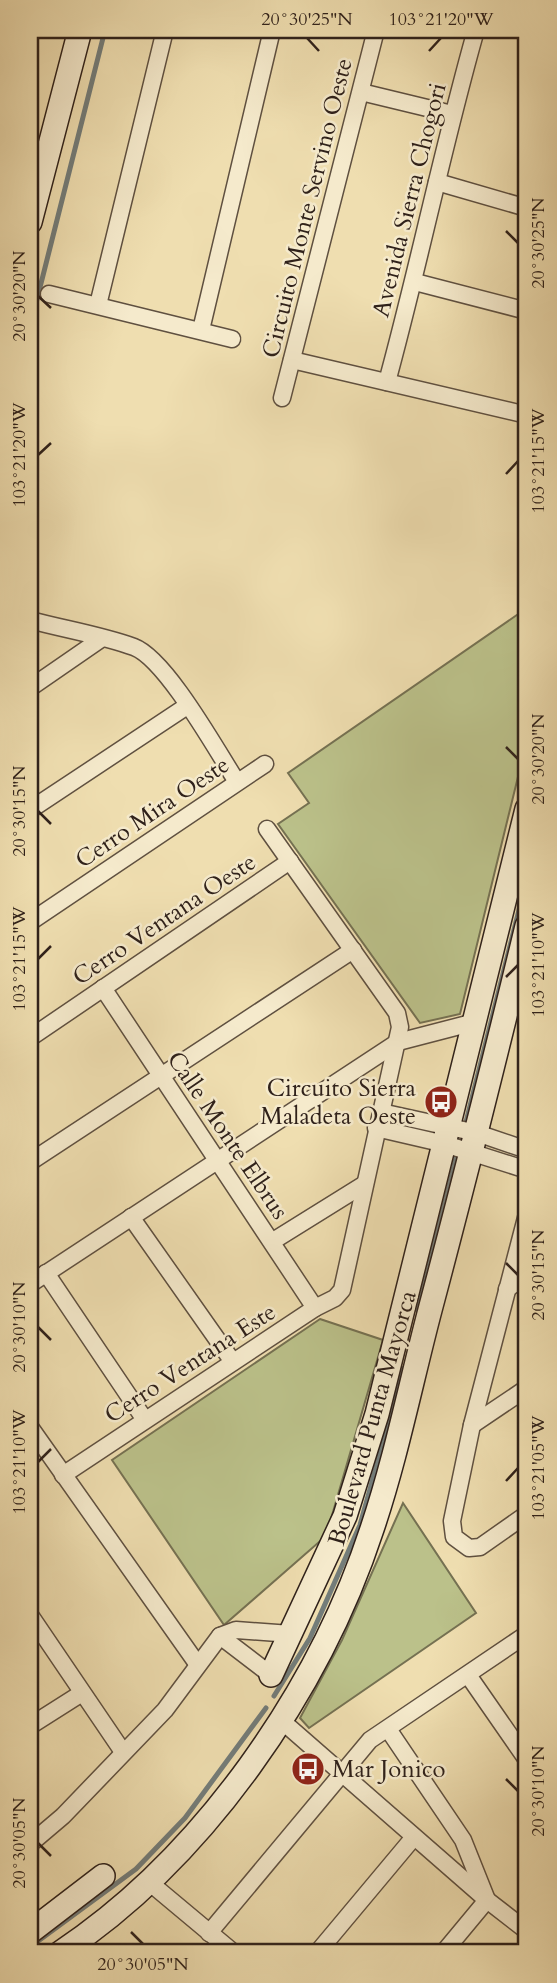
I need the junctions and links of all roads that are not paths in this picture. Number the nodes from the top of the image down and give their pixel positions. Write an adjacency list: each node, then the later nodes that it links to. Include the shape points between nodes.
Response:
1 (80, 30): 8 (street)
2 (165, 30): 14 (street)
3 (272, 30): 16 (street)
4 (376, 30): 6 (street, Circuito Monte Servino Oeste)
5 (476, 30): 7 (street, Avenida Sierra Chogori)
6 (361, 92): 7 (street); 18 (street, Circuito Monte Servino Oeste)
7 (452, 114): 9 (street, Avenida Sierra Chogori)
8 (34, 176): 11 (street)
9 (437, 182): 10 (street); 12 (street, Avenida Sierra Chogori)
10 (527, 208)
11 (30, 222)
12 (415, 282): 15 (street); 19 (street, Avenida Sierra Chogori)
13 (49, 294): 14 (street)
14 (98, 305): 16 (street)
15 (527, 310)
16 (201, 330): 17 (street)
17 (232, 339)
18 (292, 360): 19 (street); 20 (street, Circuito Monte Servino Oeste)
19 (387, 382): 21 (street)
20 (282, 398)
21 (527, 415)
22 (30, 620): 23 (street)
23 (101, 639): 24 (street); 25 (street, via 135,648 154,661)
24 (30, 688)
25 (187, 706): 27 (street); 29 (street)
26 (265, 764): 27 (street, Cerro Mira Oeste)
27 (237, 782): 32 (street, Cerro Mira Oeste)
28 (527, 809): 36 (street, Boulevard Punta Mayorca)
29 (30, 810)
30 (267, 829): 31 (street)
31 (290, 861): 34 (street); 35 (street, Cerro Ventana Oeste)
32 (30, 922)
33 (527, 926): 43 (street, Boulevard Punta Mayorca)
34 (353, 950): 38 (street, via 397,1013); 39 (street)
35 (103, 988): 37 (street, Cerro Ventana Oeste); 39 (street, Calle Monte Elbrus)
36 (475, 1022): 38 (street); 42 (street, Boulevard Punta Mayorca)
37 (30, 1038)
38 (398, 1042): 40 (street); 45 (street)
39 (161, 1076): 45 (street, Calle Monte Elbrus); 46 (street)
40 (381, 1112): 41 (street); 42 (street)
41 (376, 1128): 42 (street); 48 (street)
42 (447, 1136): 43 (street); 65 (street, Boulevard Punta Mayorca, via 377,1413 345,1516)
43 (474, 1143): 44 (street); 47 (street); 72 (street, Boulevard Punta Mayorca, via 372,1530 324,1645)
44 (527, 1150)
45 (215, 1161): 50 (street); 51 (street, Calle Monte Elbrus)
46 (30, 1163)
47 (527, 1170)
48 (363, 1185): 51 (street); 56 (street, Cerro Ventana Este, via 342,1290)
49 (527, 1214): 55 (street)
50 (131, 1217): 52 (street); 57 (street)
51 (273, 1241): 56 (street, Calle Monte Elbrus)
52 (46, 1273): 54 (street); 59 (street)
53 (527, 1275): 55 (street)
54 (30, 1284)
55 (507, 1289): 60 (street)
56 (316, 1308): 57 (street, Cerro Ventana Este)
57 (233, 1362): 59 (street, Cerro Ventana Este)
58 (527, 1388): 60 (street)
59 (145, 1420): 62 (street, Cerro Ventana Este)
60 (472, 1425): 63 (street, via 452,1521 454,1537 469,1548 480,1547)
61 (30, 1427): 62 (street)
62 (62, 1475): 68 (street)
63 (527, 1514)
64 (30, 1615): 71 (street)
65 (291, 1634): 67 (street, via 236,1630); 69 (street, Boulevard Punta Mayorca)
66 (527, 1634): 70 (street)
67 (220, 1636): 68 (street); 69 (street)
68 (198, 1665): 75 (street, via 165,1710)
69 (271, 1675)
70 (468, 1675): 74 (street); 76 (street)
71 (82, 1693): 73 (street); 75 (street)
72 (282, 1721): 77 (street); 81 (street, Boulevard Punta Mayorca)
73 (30, 1726)
74 (388, 1729): 77 (street, via 370,1740); 82 (street, via 463,1840)
75 (123, 1752): 79 (street)
76 (527, 1760)
77 (340, 1774): 78 (street); 85 (street)
78 (414, 1836): 82 (street); 88 (street)
79 (30, 1844)
80 (103, 1876): 83 (street)
81 (149, 1882): 85 (street); 86 (street, Boulevard Punta Mayorca)
82 (487, 1900): 84 (street); 89 (street)
83 (30, 1931)
84 (527, 1931)
85 (209, 1933): 87 (street)
86 (60, 1953)
87 (234, 1953)
88 (317, 1953)
89 (443, 1953)

